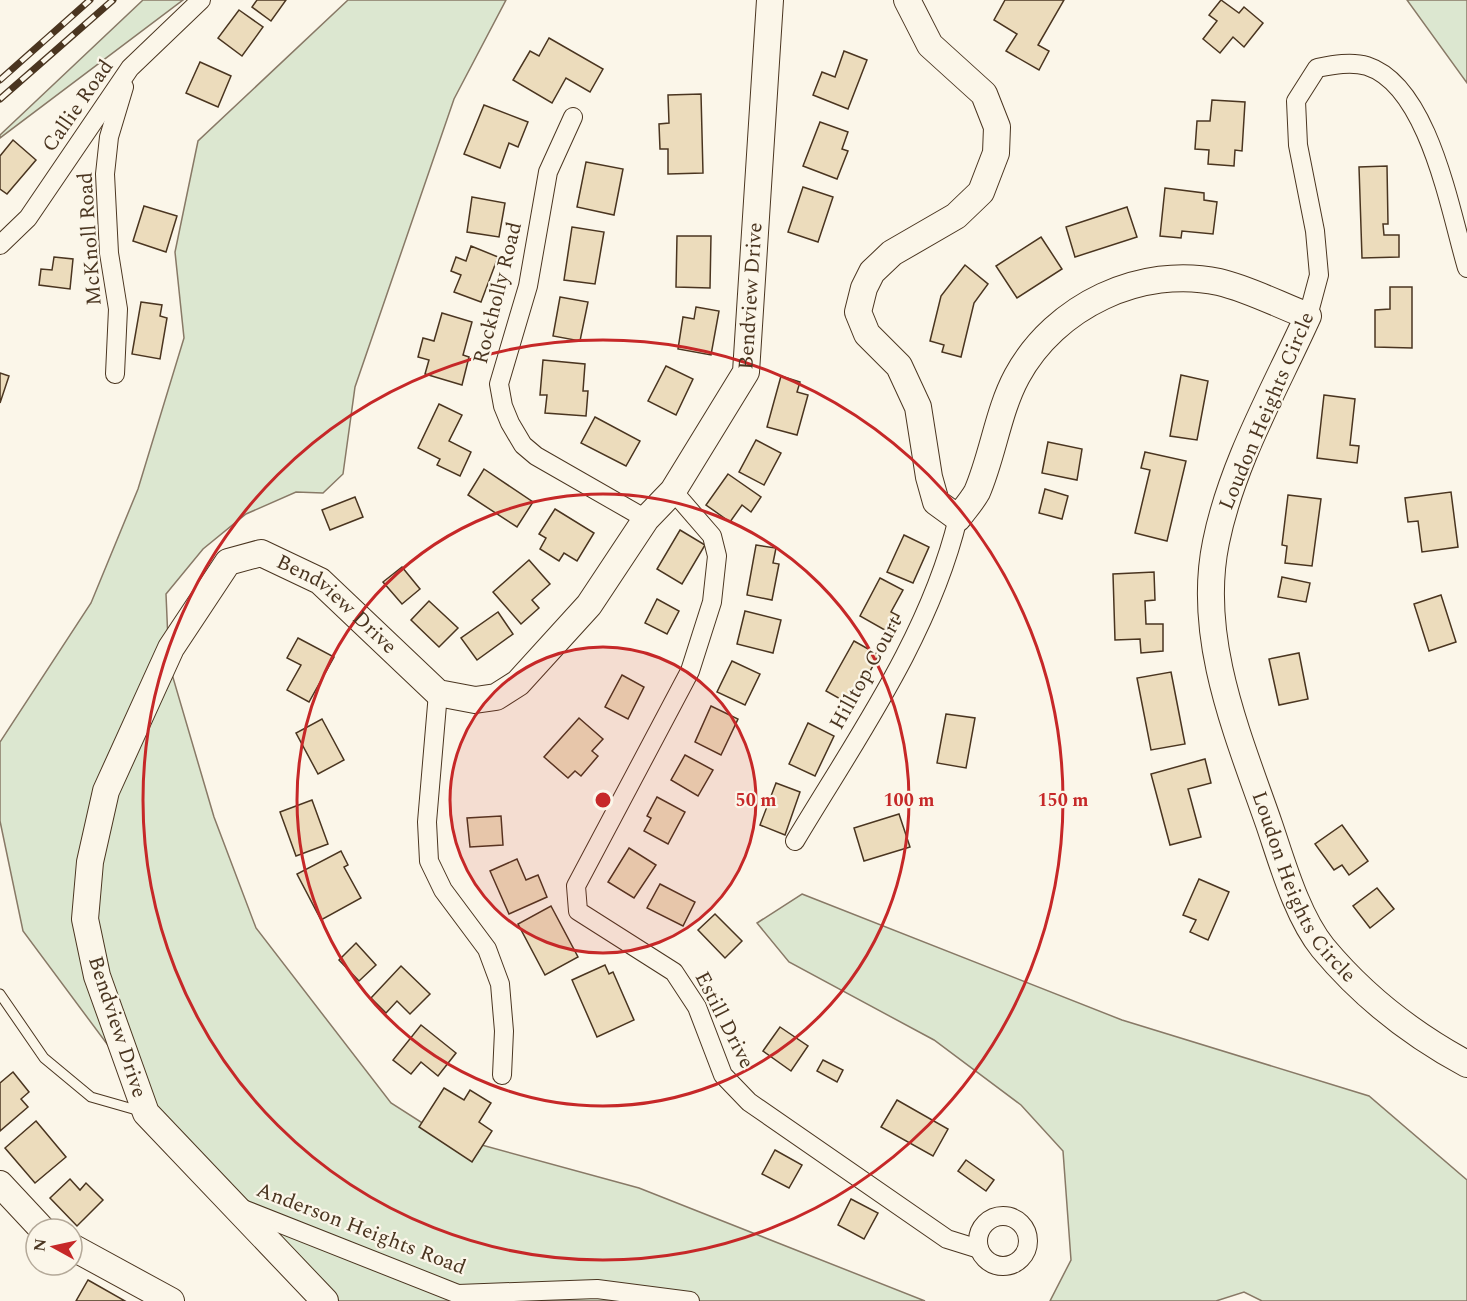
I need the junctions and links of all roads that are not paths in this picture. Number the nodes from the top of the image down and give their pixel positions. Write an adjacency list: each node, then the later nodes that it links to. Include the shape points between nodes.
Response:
1 (201, 0): 4 (street, Callie Road)
2 (770, 0): 10 (street, Bendview Drive, via 746,372)
3 (907, 0): 11 (street, via 930,45 984,94 997,128 996,153 981,192 956,216 892,253 872,272 858,312 867,334 904,376 918,407 936,502)
4 (130, 68): 6 (street, Callie Road, via 28,218); 9 (street, McKnoll Road, via 108,137 105,174 109,253 118,309)
5 (573, 117): 12 (street, Rockholly Road, via 548,172 528,286 500,384 503,406 522,445)
6 (0, 245)
7 (1467, 268): 8 (street, Loudon Heights Circle, via 1427,131 1397,84 1367,66 1339,64 1317,68 1296,101 1298,145 1315,231 1319,275)
8 (1308, 316): 11 (street, via 1220,282 1185,278 1151,279 1115,290 1073,314 1039,343 1016,377 976,494); 16 (street, Loudon Heights Circle, via 1228,491 1215,544 1211,605 1226,700 1293,893 1322,946 1376,1002 1425,1042)
9 (115, 374)
10 (673, 491): 12 (street, Bendview Drive); 22 (street, Estill Drive, via 712,536 717,556 712,602 690,671 576,886 578,911 674,972 697,1006 723,1075 749,1102 947,1239)
11 (958, 518): 14 (street, Hilltop Court, via 948,562 913,638)
12 (646, 519): 13 (street, Bendview Drive, via 589,606 518,683 496,697 475,700)
13 (438, 693): 17 (street, via 427,822 429,861 443,890 487,949 500,984); 18 (street, Bendview Drive, via 320,580 261,553 228,562 171,648 106,791 90,862 85,919 97,976)
14 (795, 841)
15 (0, 994): 18 (lane, via 44,1058 91,1097)
16 (1467, 1064)
17 (502, 1075)
18 (146, 1113): 20 (street, Bendview Drive)
19 (0, 1184): 21 (street)
20 (232, 1204): 25 (street, Bendview Drive); 26 (street, Anderson Heights Road, via 458,1294 597,1289)
21 (31, 1217)
22 (979, 1249)
23 (84, 1254): 24 (street)
24 (171, 1301)
25 (325, 1301)
26 (690, 1301)

